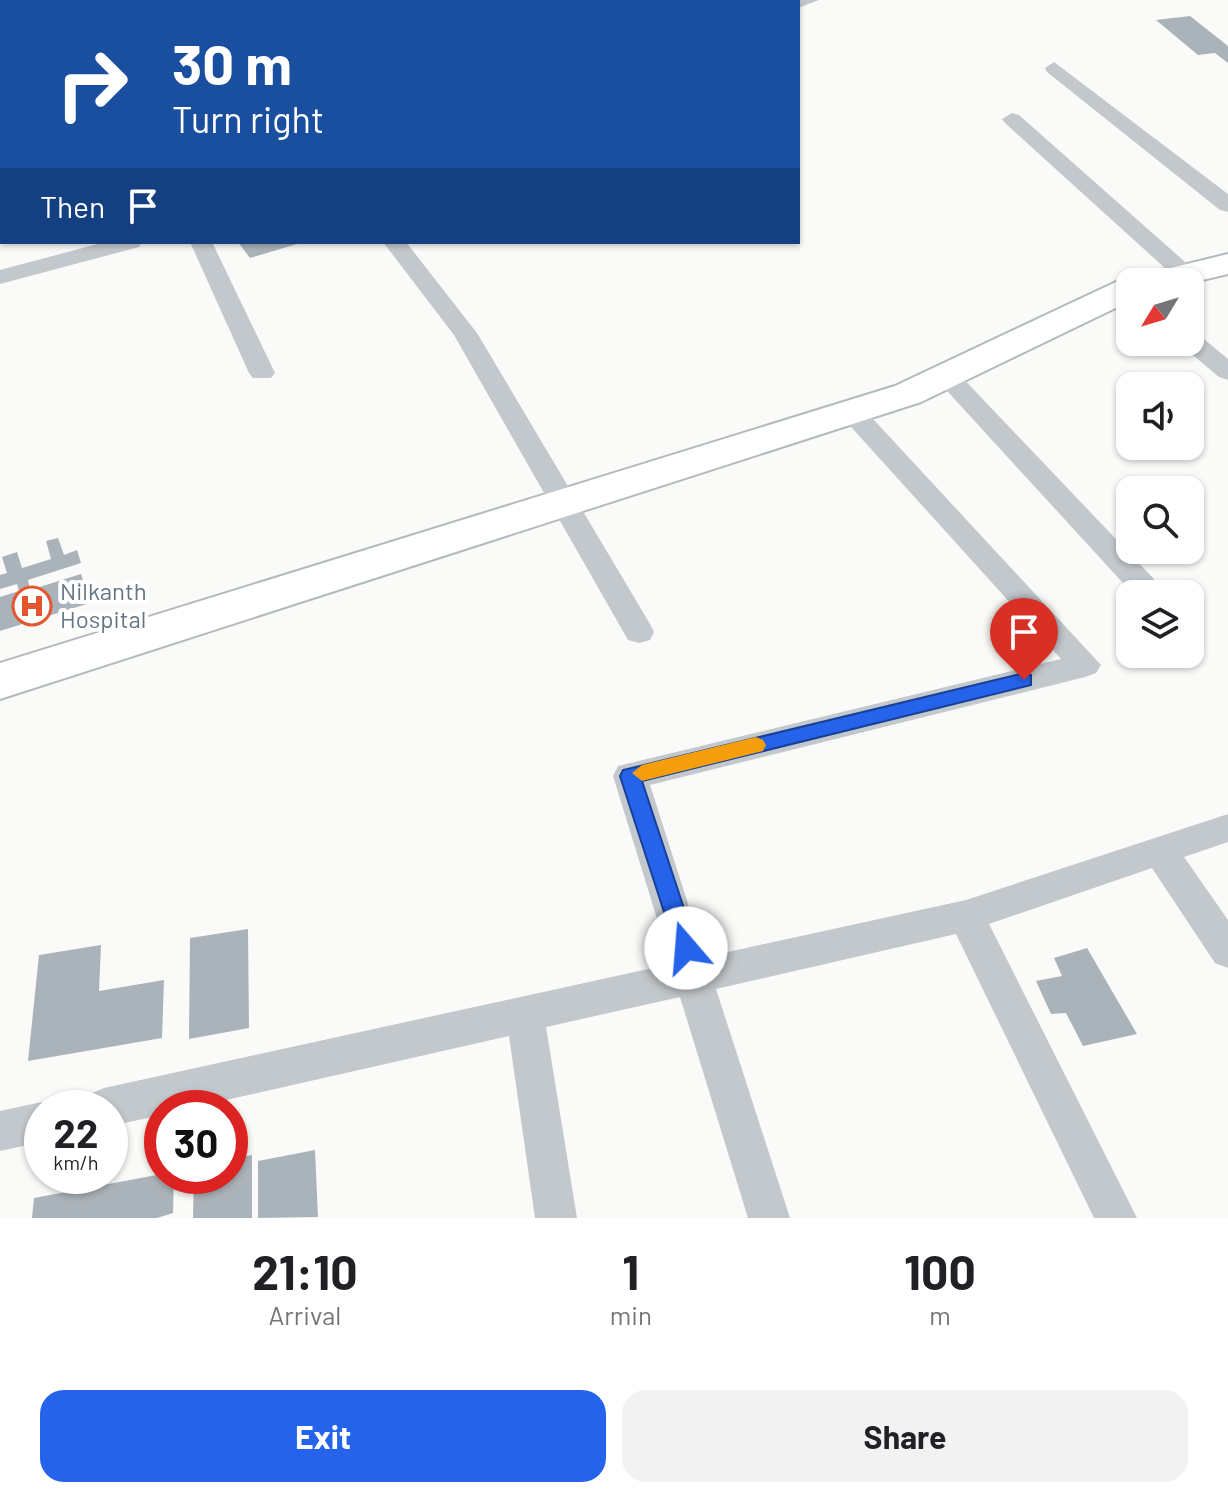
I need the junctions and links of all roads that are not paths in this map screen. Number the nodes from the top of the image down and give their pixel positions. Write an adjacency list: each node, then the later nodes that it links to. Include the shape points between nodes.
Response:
1 (1054, 68): 3 (street)
2 (1012, 119): 8 (street)
3 (1228, 205)
4 (124, 244): 10 (street)
5 (202, 244): 14 (street)
6 (396, 244): 17 (street, via 465,333)
7 (1228, 264): 9 (street)
8 (1133, 268)
9 (1204, 270)
10 (0, 277)
11 (1116, 298): 15 (street)
12 (1204, 352): 13 (street)
13 (1228, 372)
14 (262, 373)
15 (947, 376): 16 (street); 18 (street)
16 (852, 412): 17 (street); 25 (street, via 1085,665 630,776)
17 (566, 501): 19 (street); 20 (street)
18 (1137, 580)
19 (639, 632)
20 (0, 681)
21 (1228, 828): 22 (street)
22 (1160, 851): 23 (street); 24 (street)
23 (966, 916): 25 (street); 32 (street)
24 (1228, 951)
25 (696, 977): 26 (street); 31 (street)
26 (525, 1014): 27 (street); 30 (street)
27 (128, 1103)
28 (24, 1126): 29 (street)
29 (0, 1131)
30 (556, 1218)
31 (769, 1218)
32 (1116, 1218)

